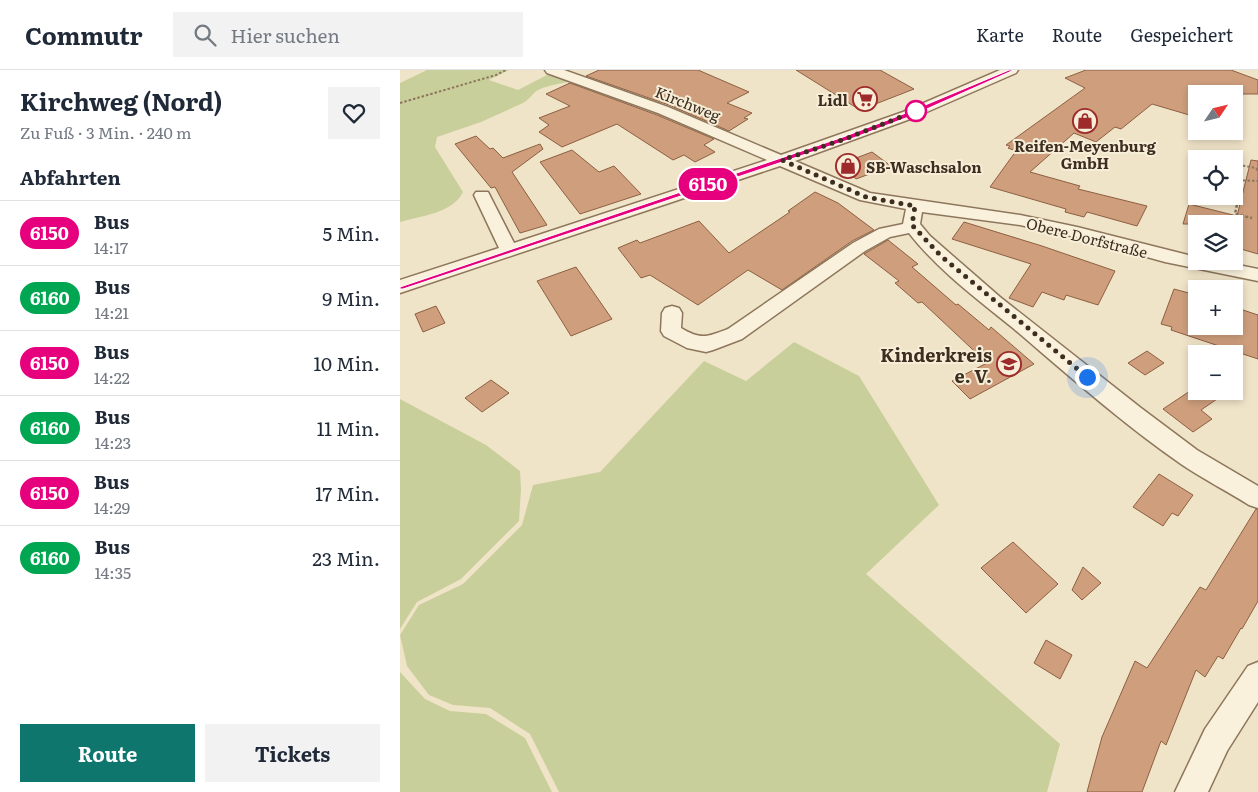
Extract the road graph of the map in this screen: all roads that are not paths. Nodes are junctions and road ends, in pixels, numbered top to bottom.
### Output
1 (552, 70) edge
2 (1011, 70) edge
3 (782, 160) junction
4 (482, 195) dead end
5 (915, 206) junction
6 (914, 227) junction
7 (509, 250) junction
8 (1258, 275) edge
9 (400, 287) edge
10 (672, 313) dead end
11 (1258, 498) edge
12 (1258, 676) edge
13 (1191, 792) edge

1 - 3 street, Kirchweg
2 - 3 street
3 - 5 street, Kirchweg
3 - 7 street
4 - 7 street
5 - 6 street
5 - 8 street, Obere Dorfstraße
6 - 10 street
6 - 11 street
7 - 9 street
12 - 13 street

